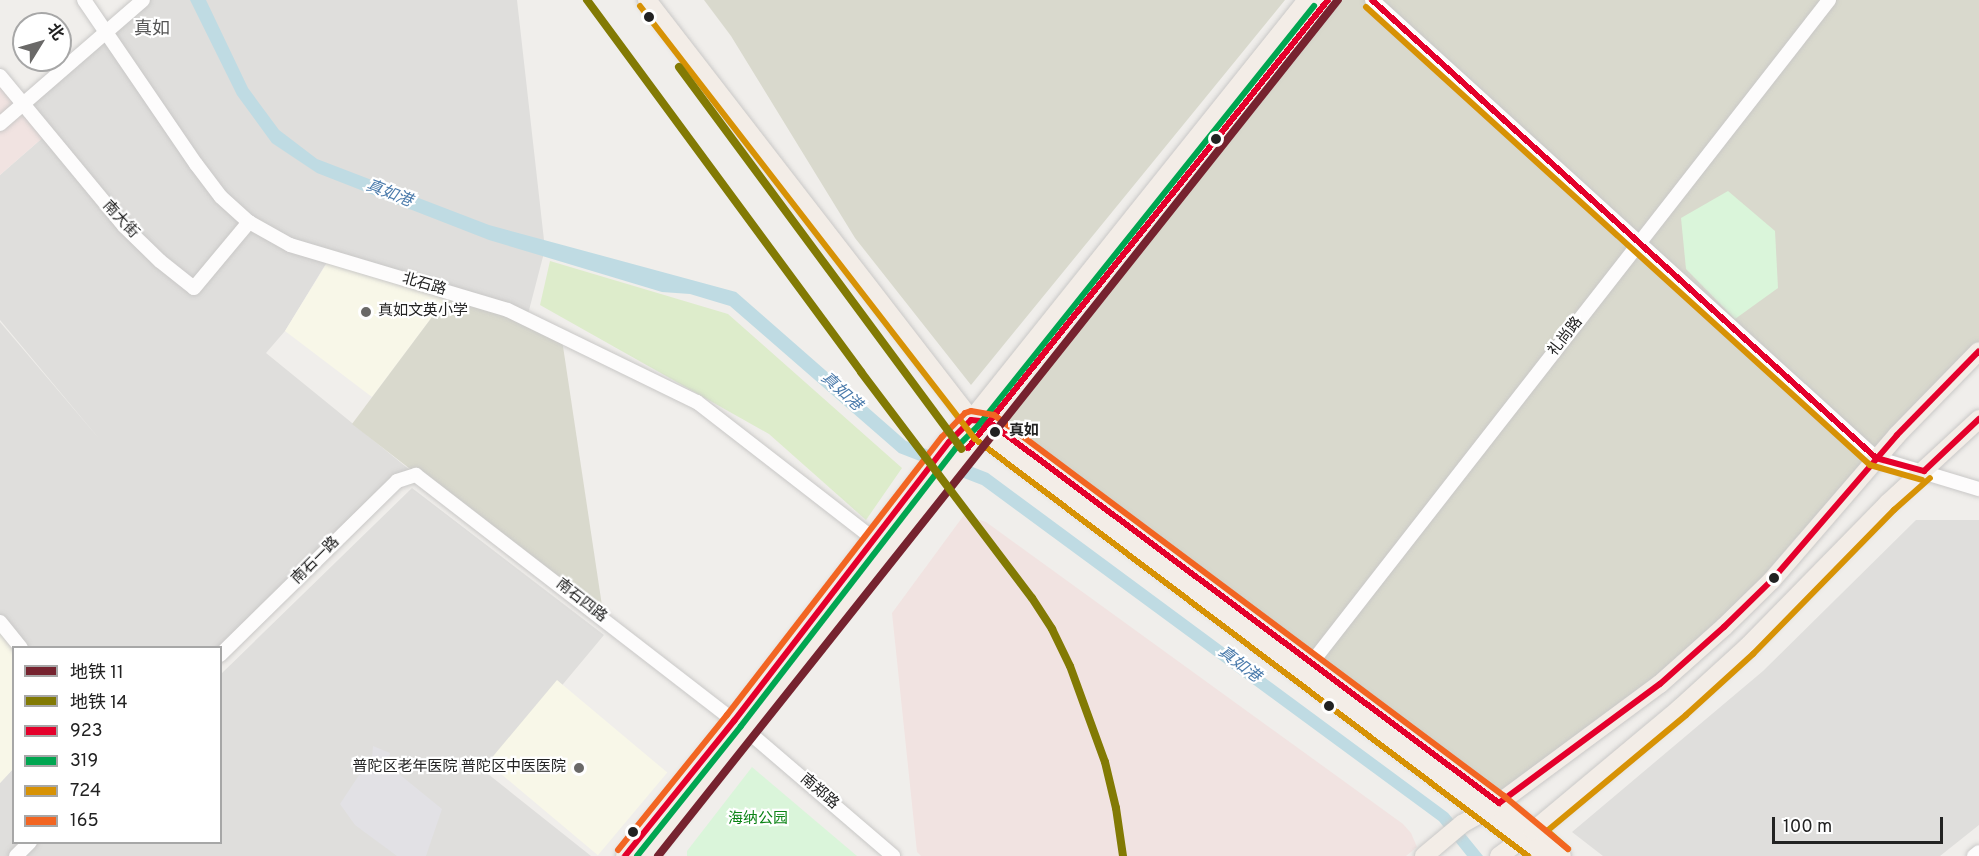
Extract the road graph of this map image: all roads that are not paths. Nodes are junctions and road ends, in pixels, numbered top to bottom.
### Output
1 (84, 0) edge
2 (143, 0) edge
3 (647, 0) edge
4 (1307, 0) edge
5 (1328, 0) edge
6 (1372, 0) edge
7 (1829, 0) edge
8 (107, 31) junction
9 (0, 76) edge
10 (23, 104) junction
11 (0, 124) edge
12 (249, 222) junction
13 (1639, 243) junction
14 (1979, 351) edge
15 (1979, 419) edge
16 (980, 425) junction
17 (1876, 458) junction
18 (1924, 471) junction
19 (416, 475) joint
20 (1979, 489) edge
21 (880, 545) junction
22 (0, 622) edge
23 (19, 646) edge
24 (222, 653) edge
25 (1307, 669) junction
26 (739, 725) junction
27 (1499, 803) junction
28 (1483, 813) junction
29 (1527, 835) junction
30 (29, 844) edge
31 (1429, 851) edge
32 (1979, 852) edge
33 (16, 856) edge
34 (625, 856) edge
35 (647, 856) edge
36 (893, 856) edge
37 (1499, 856) edge
38 (1543, 856) edge
39 (1563, 856) edge
40 (1974, 856) edge

1 - 8 street, 北石路
2 - 8 street
3 - 16 main road
4 - 16 main road
5 - 16 main road
6 - 13 street
7 - 13 street, 礼尚路
8 - 10 street
8 - 12 street, 北石路
9 - 10 street, 南大街
10 - 11 street
10 - 12 street, 南大街
12 - 21 street, 北石路
13 - 17 street
13 - 25 street, 礼尚路
14 - 17 main road
15 - 18 main road
16 - 21 main road
16 - 25 main road
17 - 18 street
17 - 27 main road
18 - 20 street
18 - 29 main road
19 - 24 street, 南石一路
19 - 26 street, 南石四路
21 - 26 main road
22 - 23 street
25 - 27 main road
25 - 28 main road
26 - 34 main road
26 - 35 main road
26 - 36 street, 南郑路
27 - 28 main road
27 - 29 main road
28 - 29 main road
28 - 31 main road
29 - 37 main road
29 - 38 main road
29 - 39 main road
30 - 33 street
32 - 40 street

